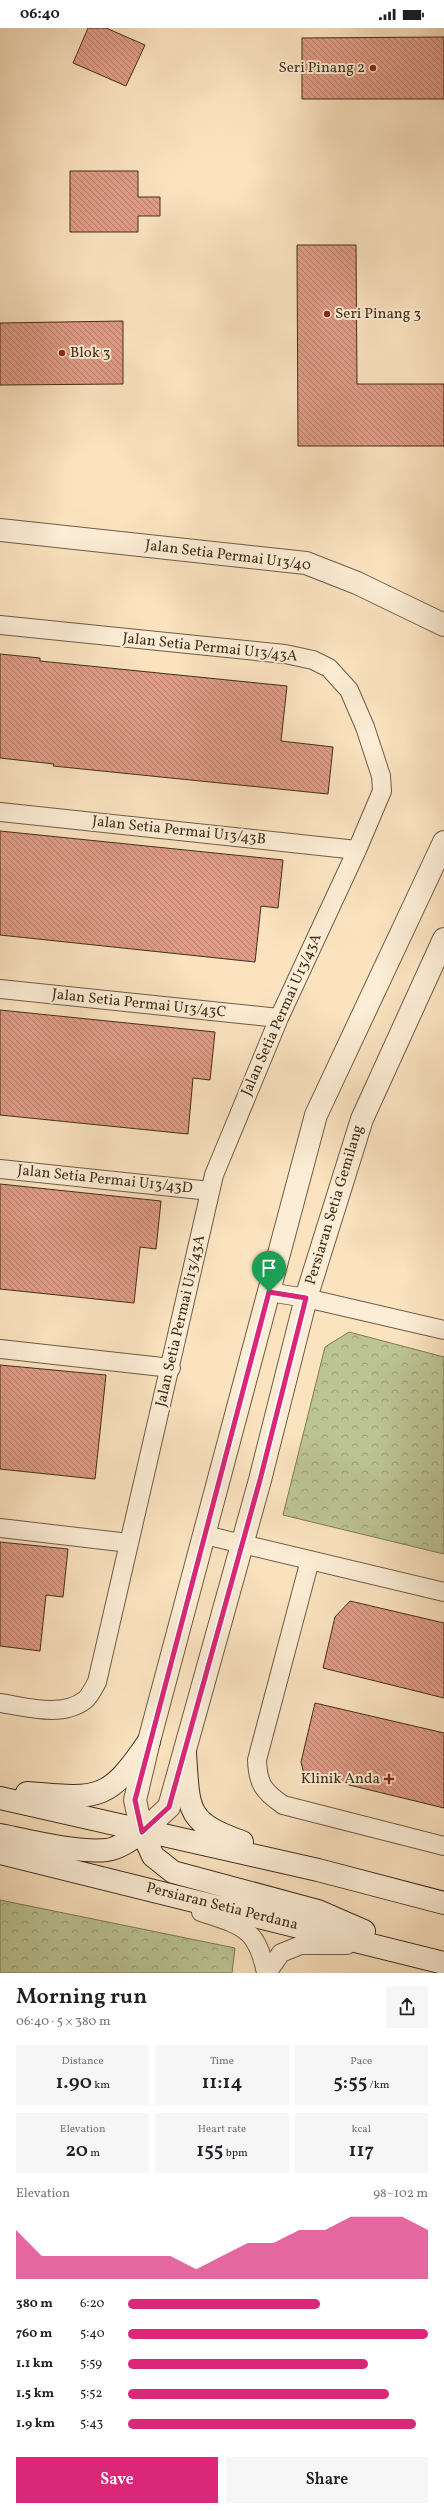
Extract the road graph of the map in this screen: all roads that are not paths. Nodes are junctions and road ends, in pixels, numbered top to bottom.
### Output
1 (0, 530) edge
2 (0, 625) edge
3 (444, 625) edge
4 (0, 812) edge
5 (444, 842) edge
6 (357, 850) junction
7 (444, 938) edge
8 (0, 989) edge
9 (279, 1018) junction
10 (0, 1169) edge
11 (210, 1191) junction
12 (269, 1292) junction
13 (306, 1298) junction
14 (444, 1330) edge
15 (0, 1349) edge
16 (171, 1368) junction
17 (0, 1528) edge
18 (205, 1534) junction
19 (129, 1543) junction
20 (242, 1544) junction
21 (310, 1560) junction
22 (444, 1592) edge
23 (0, 1703) edge
24 (149, 1741) junction
25 (185, 1753) junction
26 (0, 1791) edge
27 (0, 1798) edge
28 (142, 1832) junction
29 (0, 1835) edge
30 (444, 1846) edge
31 (0, 1853) edge
32 (318, 1870) junction
33 (119, 1882) junction
34 (444, 1903) edge
35 (390, 1948) junction
36 (420, 1956) junction
37 (444, 1963) edge
38 (267, 1973) edge

1 - 3 street, Jalan Setia Permai U13/40
2 - 6 street, Jalan Setia Permai U13/43A
4 - 6 street, Jalan Setia Permai U13/43B
5 - 12 street
6 - 9 street, Jalan Setia Permai U13/43A
7 - 13 street, Persiaran Setia Gemilang
8 - 9 street, Jalan Setia Permai U13/43C
9 - 11 street, Jalan Setia Permai U13/43A
10 - 11 street, Jalan Setia Permai U13/43D
11 - 16 street, Jalan Setia Permai U13/43A
12 - 13 street
12 - 18 street
13 - 14 street
13 - 20 street, Persiaran Setia Gemilang
15 - 16 street
16 - 19 street, Jalan Setia Permai U13/43A
17 - 19 street
18 - 20 street
18 - 24 street
19 - 23 street, Jalan Setia Permai U13/43A
20 - 21 street
20 - 25 street, Persiaran Setia Gemilang
21 - 22 street
21 - 30 street
24 - 26 street
24 - 28 street
25 - 28 street, Persiaran Setia Gemilang
25 - 32 street
27 - 28 street
28 - 29 street, Persiaran Setia Gemilang
28 - 32 street
28 - 36 street
31 - 33 street, Persiaran Setia Perdana
32 - 34 street
33 - 35 street, Persiaran Setia Perdana
33 - 38 street
35 - 36 street, Persiaran Setia Perdana
35 - 38 street
36 - 37 street, Persiaran Setia Perdana

